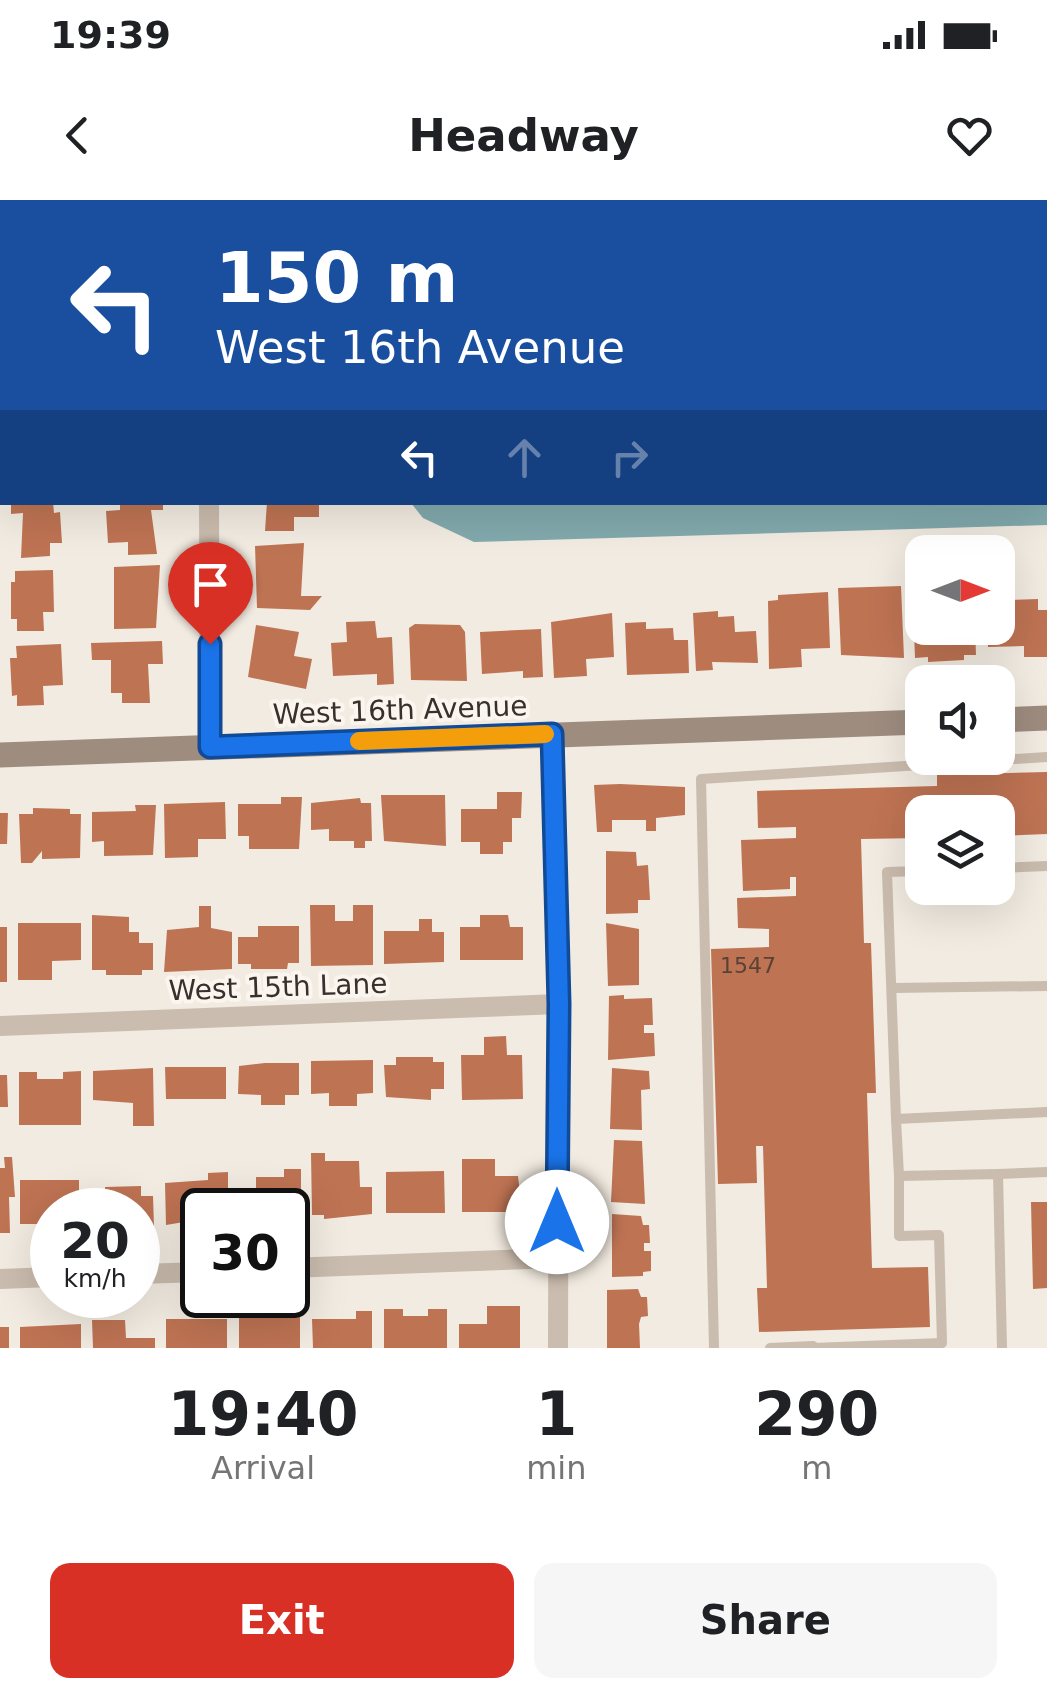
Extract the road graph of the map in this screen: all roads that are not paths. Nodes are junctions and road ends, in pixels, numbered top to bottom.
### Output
1 (209, 505) edge
2 (1047, 718) edge
3 (1015, 719) edge
4 (905, 723) edge
5 (552, 734) junction
6 (210, 747) junction
7 (0, 755) edge
8 (1047, 757) edge
9 (1047, 866) edge
10 (1015, 867) edge
11 (905, 871) edge
12 (1047, 986) edge
13 (892, 988) junction
14 (559, 1004) junction
15 (0, 1026) edge
16 (1047, 1112) edge
17 (896, 1119) junction
18 (1047, 1172) edge
19 (998, 1174) junction
20 (898, 1176) junction
21 (557, 1258) junction
22 (310, 1267) edge
23 (30, 1278) edge
24 (0, 1279) edge
25 (813, 1347) edge
26 (558, 1348) edge
27 (714, 1348) edge
28 (770, 1348) edge
29 (1002, 1348) edge

1 - 6 street
2 - 3 street
4 - 5 street, West 16th Avenue
5 - 6 street, West 16th Avenue
5 - 14 street
6 - 7 street, West 16th Avenue
8 - 27 lane
9 - 10 lane
11 - 13 lane
12 - 13 lane
13 - 17 lane
14 - 15 street, West 15th Lane
14 - 21 street
16 - 17 lane
17 - 20 lane
18 - 19 lane
19 - 20 lane
19 - 29 lane
20 - 25 lane
21 - 22 street
21 - 26 street
23 - 24 street
25 - 28 lane

